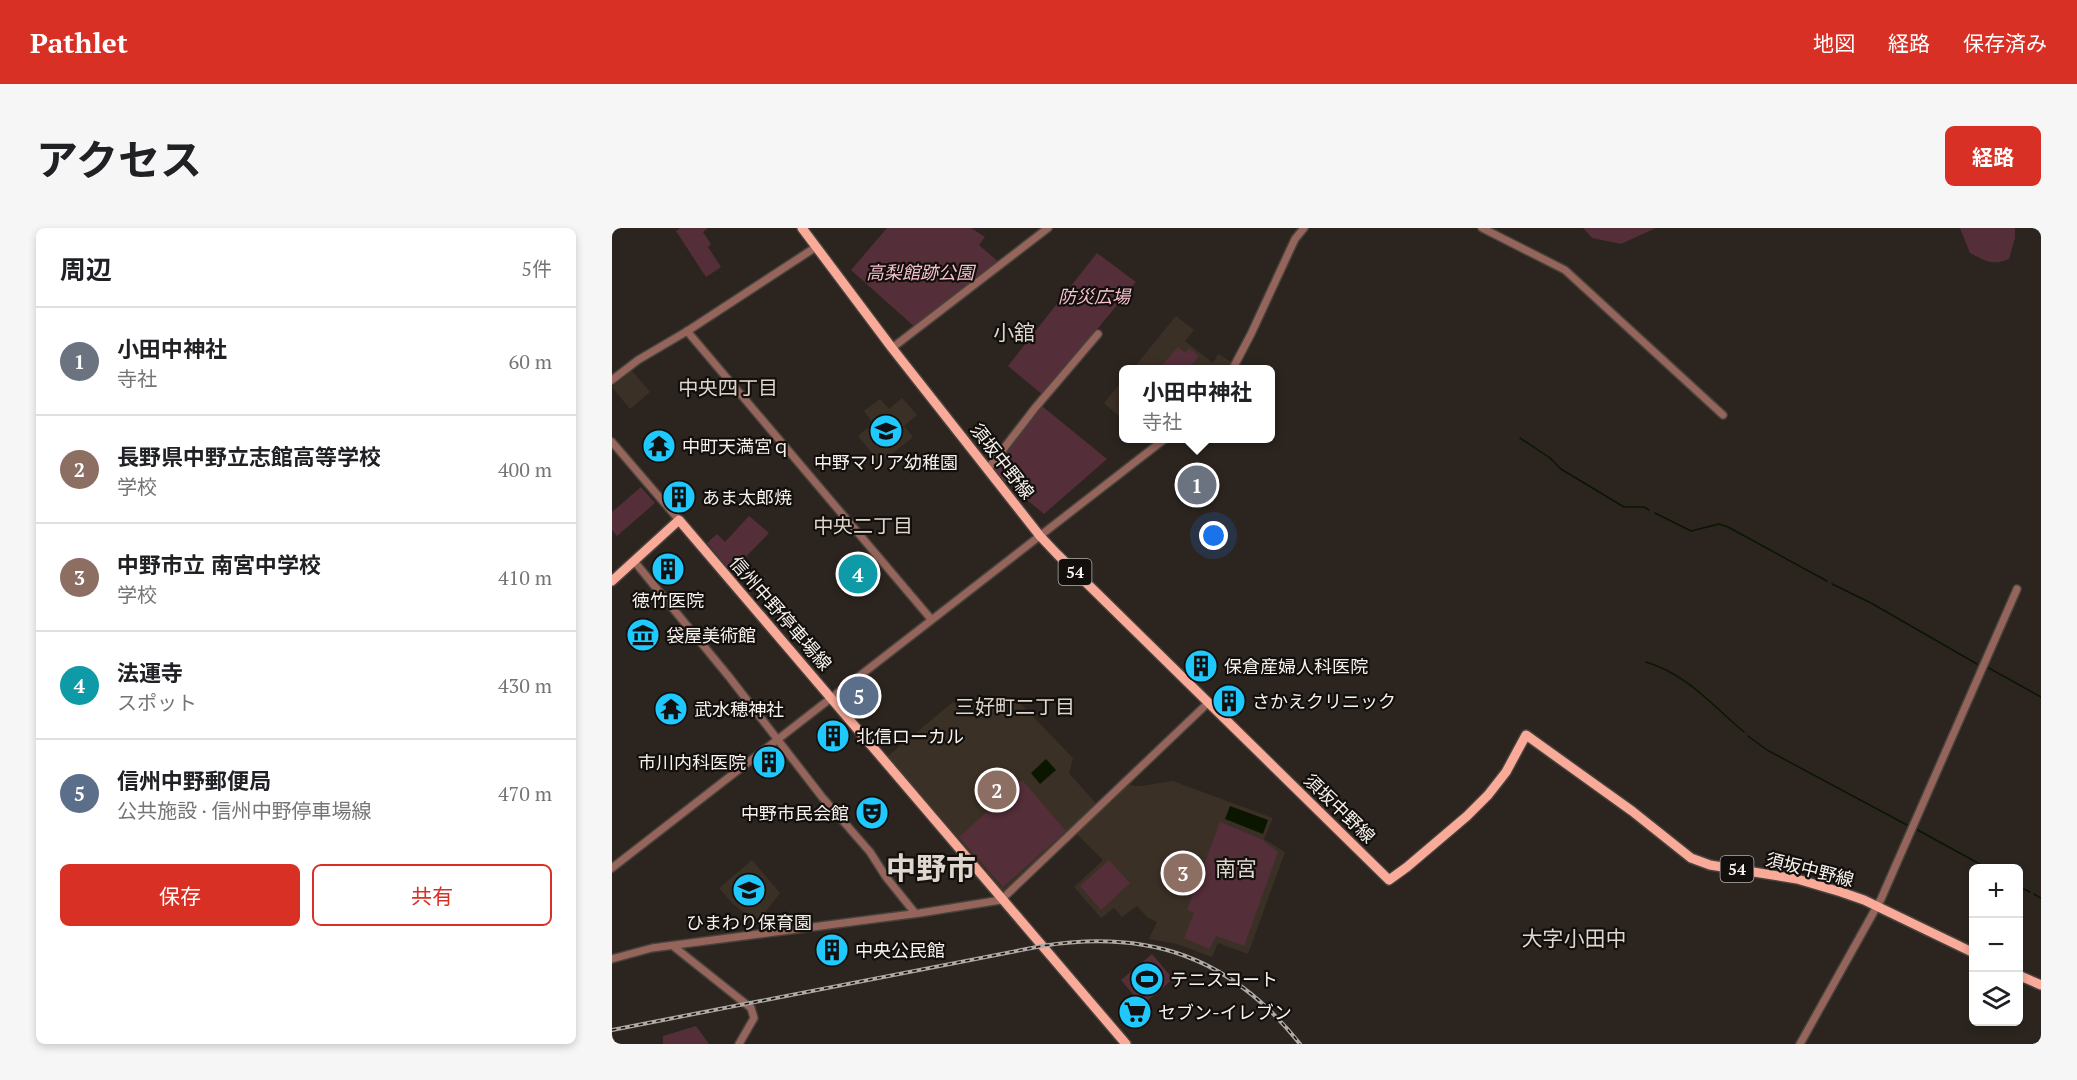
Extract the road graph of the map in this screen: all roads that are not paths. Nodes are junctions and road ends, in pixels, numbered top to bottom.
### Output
1 (802, 228) edge
2 (1048, 228) edge
3 (1304, 228) edge
4 (1482, 228) edge
5 (816, 247) junction
6 (687, 331) junction
7 (1098, 334) dead end
8 (892, 348) junction
9 (1234, 365) edge
10 (612, 380) edge
11 (1723, 415) dead end
12 (612, 442) edge
13 (1160, 443) edge
14 (988, 469) junction
15 (679, 520) junction
16 (1040, 536) junction
17 (634, 561) junction
18 (612, 581) edge
19 (2017, 589) dead end
20 (931, 619) junction
21 (832, 698) junction
22 (1209, 702) junction
23 (777, 740) junction
24 (612, 868) edge
25 (1001, 900) junction
26 (1876, 906) junction
27 (915, 913) junction
28 (673, 946) junction
29 (1969, 951) edge
30 (612, 959) edge
31 (2023, 977) edge
32 (2041, 986) edge
33 (739, 1044) edge
34 (1126, 1044) edge
35 (1800, 1044) edge

1 - 5 main road, 須坂中野線 / 54
2 - 8 street
3 - 9 street
4 - 11 street
5 - 6 street
5 - 8 main road, 須坂中野線 / 54
6 - 10 street
6 - 20 street
7 - 14 street
8 - 14 main road, 須坂中野線 / 54
12 - 15 street
13 - 16 street
14 - 16 main road, 須坂中野線 / 54
15 - 17 main road
15 - 21 main road, 信州中野停車場線
16 - 20 street
16 - 22 main road, 須坂中野線 / 54
17 - 18 main road
17 - 23 street
19 - 26 street
20 - 21 street
21 - 23 street
21 - 25 main road, 信州中野停車場線
22 - 25 street
22 - 26 main road, 須坂中野線 / 54
23 - 24 street
23 - 27 street
25 - 27 street
25 - 34 main road, 信州中野停車場線
26 - 29 main road, 須坂中野線 / 54
26 - 35 street
27 - 28 street
28 - 30 street
28 - 33 street
31 - 32 main road

